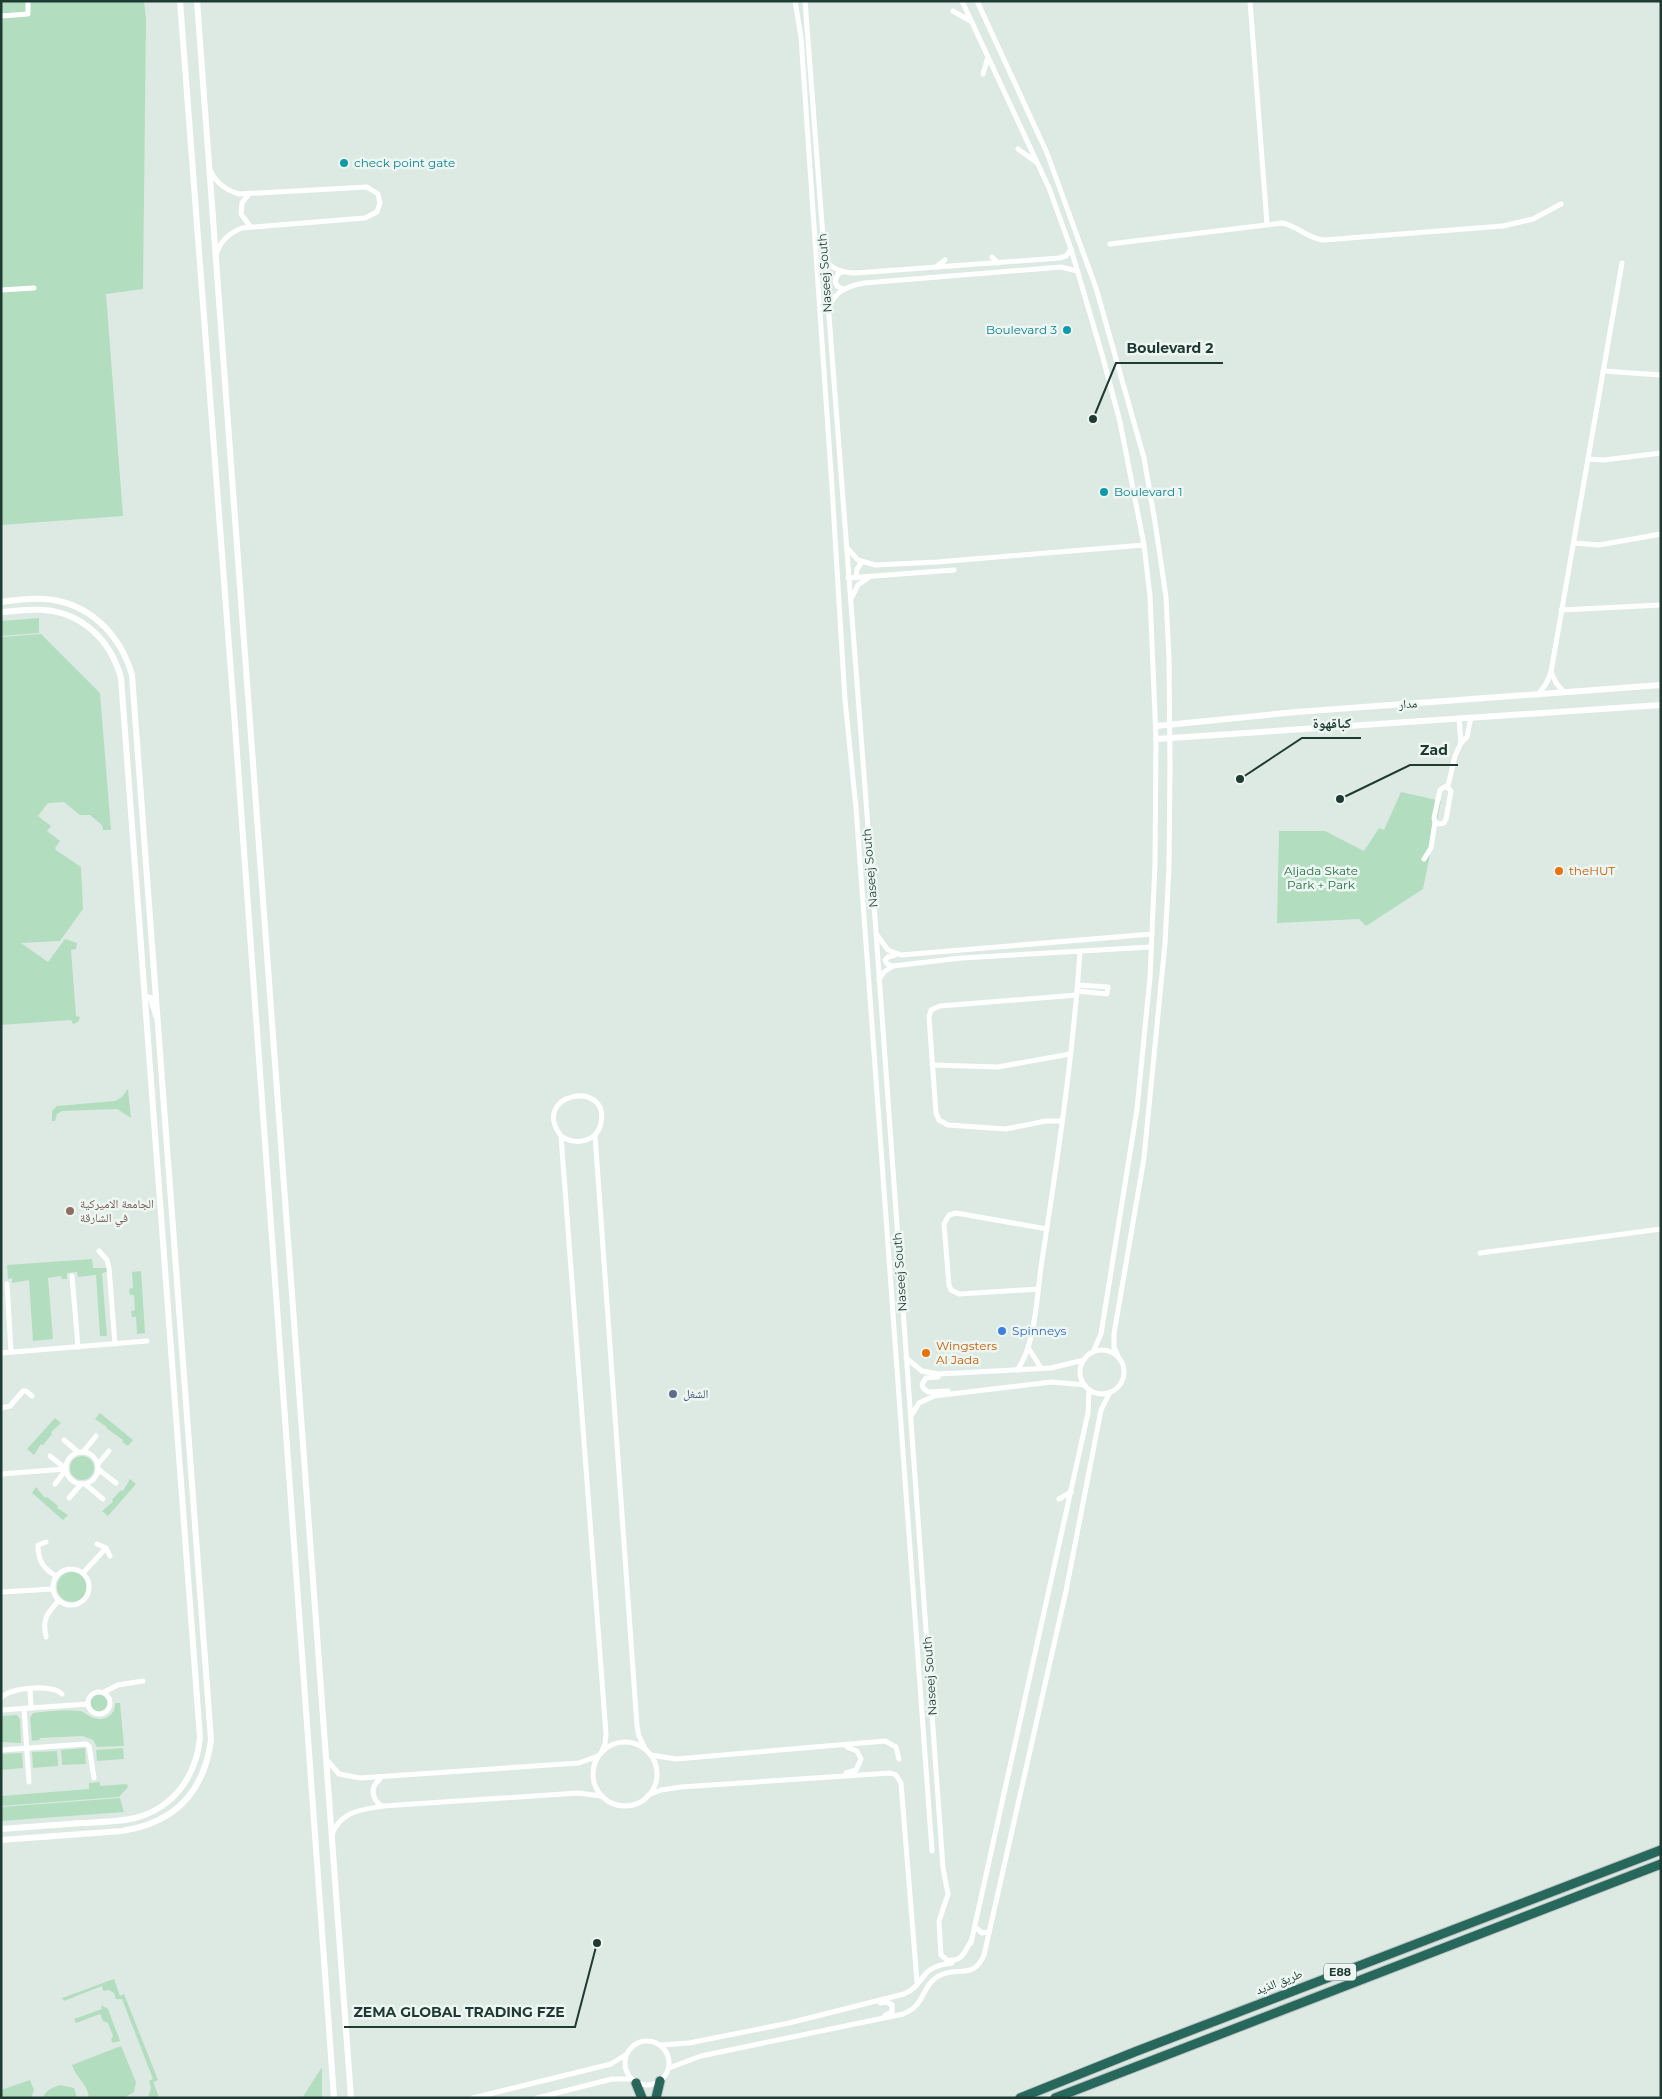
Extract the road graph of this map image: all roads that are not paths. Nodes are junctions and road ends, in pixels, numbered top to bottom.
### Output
1 (28, 1) edge
2 (180, 1) edge
3 (196, 1) edge
4 (795, 1) edge
5 (805, 1) edge
6 (962, 1) edge
7 (976, 1) edge
8 (1250, 1) edge
9 (953, 11) dead end
10 (1, 16) edge
11 (972, 22) junction
12 (988, 56) junction
13 (983, 74) dead end
14 (1018, 150) dead end
15 (1037, 163) junction
16 (209, 166) junction
17 (248, 195) junction
18 (1561, 204) dead end
19 (1267, 224) junction
20 (250, 226) junction
21 (1110, 244) dead end
22 (1071, 249) junction
23 (992, 257) dead end
24 (1064, 257) junction
25 (216, 258) junction
26 (824, 258) junction
27 (945, 260) dead end
28 (998, 263) junction
29 (1622, 263) dead end
30 (1064, 267) junction
31 (935, 268) junction
32 (1078, 271) junction
33 (842, 272) junction
34 (34, 288) dead end
35 (843, 289) junction
36 (1, 290) edge
37 (828, 310) junction
38 (1603, 371) junction
39 (1661, 375) edge
40 (1661, 453) edge
41 (1588, 459) junction
42 (1661, 534) edge
43 (1574, 543) junction
44 (846, 545) junction
45 (1144, 545) junction
46 (862, 562) junction
47 (954, 570) dead end
48 (869, 577) junction
49 (848, 578) junction
50 (856, 578) junction
51 (1, 602) edge
52 (850, 602) junction
53 (1661, 605) edge
54 (1561, 610) junction
55 (1, 612) edge
56 (1550, 672) junction
57 (1661, 685) edge
58 (1564, 692) junction
59 (1538, 694) junction
60 (1661, 705) edge
61 (1471, 717) junction
62 (1459, 718) junction
63 (1156, 726) junction
64 (1169, 726) junction
65 (1169, 738) junction
66 (1156, 739) junction
67 (1461, 743) junction
68 (1448, 786) junction
69 (1435, 822) junction
70 (1424, 859) dead end
71 (876, 932) junction
72 (1152, 934) junction
73 (1151, 947) junction
74 (1080, 951) junction
75 (898, 955) junction
76 (893, 966) junction
77 (878, 981) junction
78 (1078, 985) junction
79 (1077, 993) junction
80 (145, 997) junction
81 (158, 1019) junction
82 (1070, 1054) junction
83 (932, 1065) junction
84 (1062, 1121) junction
85 (595, 1135) junction
86 (561, 1136) junction
87 (1047, 1229) junction
88 (1661, 1229) edge
89 (99, 1251) dead end
90 (1480, 1253) dead end
91 (72, 1276) dead end
92 (6, 1284) dead end
93 (1038, 1289) junction
94 (147, 1341) dead end
95 (115, 1344) junction
96 (78, 1347) junction
97 (1029, 1348) junction
98 (11, 1352) junction
99 (1093, 1352) junction
100 (1, 1353) edge
101 (1118, 1356) junction
102 (906, 1358) junction
103 (1084, 1360) junction
104 (1041, 1368) junction
105 (1017, 1370) junction
106 (948, 1374) junction
107 (1087, 1387) junction
108 (1110, 1392) junction
109 (957, 1393) junction
110 (32, 1396) dead end
111 (1, 1408) edge
112 (910, 1419) junction
113 (96, 1436) dead end
114 (64, 1440) dead end
115 (110, 1451) dead end
116 (80, 1452) junction
117 (50, 1456) dead end
118 (180, 1464) junction
119 (98, 1466) junction
120 (192, 1468) junction
121 (65, 1469) junction
122 (1, 1474) edge
123 (116, 1483) dead end
124 (55, 1484) dead end
125 (83, 1484) junction
126 (1071, 1492) junction
127 (69, 1498) dead end
128 (1059, 1498) dead end
129 (103, 1499) dead end
130 (46, 1542) dead end
131 (97, 1544) dead end
132 (106, 1548) junction
133 (110, 1556) dead end
134 (84, 1572) junction
135 (56, 1576) junction
136 (53, 1588) junction
137 (1, 1592) edge
138 (59, 1600) junction
139 (46, 1637) dead end
140 (143, 1681) dead end
141 (30, 1690) junction
142 (104, 1692) junction
143 (62, 1694) dead end
144 (1, 1698) edge
145 (88, 1704) junction
146 (24, 1708) junction
147 (31, 1708) junction
148 (1, 1710) edge
149 (832, 1746) junction
150 (27, 1748) junction
151 (1, 1750) edge
152 (646, 1750) junction
153 (599, 1754) junction
154 (651, 1755) junction
155 (326, 1758) junction
156 (899, 1758) dead end
157 (832, 1777) junction
158 (94, 1778) dead end
159 (381, 1778) junction
160 (29, 1782) dead end
161 (648, 1795) junction
162 (601, 1796) junction
163 (383, 1806) junction
164 (1, 1829) edge
165 (332, 1835) junction
166 (1, 1840) edge
167 (1661, 1850) edge
168 (932, 1851) dead end
169 (1661, 1864) edge
170 (975, 1927) junction
171 (989, 1932) junction
172 (971, 1941) junction
173 (916, 1985) junction
174 (866, 2004) junction
175 (868, 2022) junction
176 (660, 2045) junction
177 (627, 2054) junction
178 (669, 2068) junction
179 (634, 2081) junction
180 (660, 2081) junction
181 (334, 2098) edge
182 (351, 2098) edge
183 (473, 2098) edge
184 (538, 2098) edge
185 (642, 2098) edge
186 (656, 2098) edge
187 (1020, 2098) edge
188 (1055, 2098) edge

1 - 10 street
2 - 181 street
3 - 16 street
4 - 168 street
5 - 26 street, Naseej South
6 - 11 street
7 - 64 street
8 - 19 street
9 - 11 street
11 - 12 street
12 - 13 street
12 - 15 street
14 - 15 street
15 - 22 street
16 - 17 street
16 - 25 street
17 - 20 street
17 - 20 street
18 - 19 street
19 - 21 street
20 - 25 street
22 - 24 street
22 - 32 street
23 - 28 street
24 - 28 street
24 - 30 street
25 - 155 street
26 - 33 street
26 - 37 street, Naseej South
27 - 31 street
28 - 31 street
29 - 38 street
30 - 32 street
30 - 35 street
31 - 33 street
32 - 45 street
33 - 35 street
34 - 36 street
35 - 37 street
37 - 44 street, Naseej South
38 - 39 street
38 - 41 street
40 - 41 street
41 - 43 street
42 - 43 street
43 - 54 street
44 - 46 street
44 - 49 street, Naseej South
45 - 46 street
45 - 63 street
46 - 50 street
47 - 48 street
48 - 50 street
48 - 52 street
49 - 50 street
49 - 52 street, Naseej South
51 - 81 street
52 - 71 street, Naseej South
53 - 54 street
54 - 56 street
55 - 80 street
56 - 58 street
56 - 59 street
57 - 58 street, مدار
58 - 59 street, مدار
59 - 64 street, مدار
60 - 61 street, مدار
61 - 62 street, مدار
61 - 67 street
62 - 65 street, مدار
62 - 67 street
63 - 64 street, مدار
63 - 66 street
64 - 65 street
65 - 66 street, مدار
65 - 101 street
66 - 72 street
67 - 68 street
68 - 69 street
68 - 69 street
69 - 70 street
71 - 75 street
71 - 77 street, Naseej South
72 - 73 street
72 - 75 street
73 - 74 street
73 - 99 street
74 - 76 street
74 - 78 street
75 - 76 street
76 - 77 street
77 - 102 street, Naseej South
78 - 79 street
78 - 79 street
79 - 82 street
79 - 83 street
80 - 81 street
80 - 118 street
81 - 120 street
82 - 83 street
82 - 84 street
83 - 84 street
84 - 87 street
85 - 86 street
85 - 86 street
85 - 152 street
86 - 153 street
87 - 93 street
87 - 93 street
88 - 90 street
89 - 95 street
91 - 96 street
92 - 98 street
93 - 97 street
94 - 95 street
95 - 96 street
96 - 98 street
97 - 104 street
97 - 105 street
98 - 100 street
99 - 101 street
99 - 103 street
101 - 108 street
102 - 106 street
102 - 112 street, Naseej South
103 - 104 street
103 - 107 street
104 - 105 street
105 - 106 street
106 - 109 street
107 - 108 street
107 - 109 street
107 - 126 street
108 - 171 street
109 - 112 street
110 - 111 street
112 - 172 street, Naseej South
113 - 116 street
114 - 116 street
115 - 119 street
116 - 119 street
116 - 121 street
117 - 121 street
118 - 120 street
118 - 164 street
119 - 123 street
119 - 125 street
120 - 166 street
121 - 122 street
121 - 124 street
121 - 125 street
125 - 127 street
125 - 129 street
126 - 128 street
126 - 170 street
130 - 135 street
131 - 132 street
132 - 133 street
132 - 134 street
134 - 135 street
134 - 138 street
135 - 136 street
136 - 137 street
136 - 138 street
138 - 139 street
140 - 142 street
141 - 143 street
141 - 144 street
141 - 147 street
142 - 145 street
142 - 145 street
145 - 147 street
146 - 147 street
146 - 148 street
146 - 150 street
149 - 154 street
149 - 156 street
149 - 157 street
150 - 151 street
150 - 158 street
150 - 160 street
152 - 153 street
152 - 154 street
153 - 159 street
153 - 162 street
154 - 161 street
155 - 159 street
155 - 165 street
157 - 161 street
157 - 173 street
159 - 163 street
161 - 162 street
162 - 163 street
163 - 165 street
165 - 182 street
167 - 187 highway, طريق الذيد / E88
169 - 188 highway, E88
170 - 171 street
170 - 172 street
171 - 175 street
172 - 173 street
173 - 174 street
174 - 175 street
174 - 176 street
175 - 178 street
176 - 177 street
176 - 178 street
177 - 179 street
177 - 183 street
178 - 180 street
179 - 180 street
179 - 184 street
179 - 185 highway
180 - 186 highway

